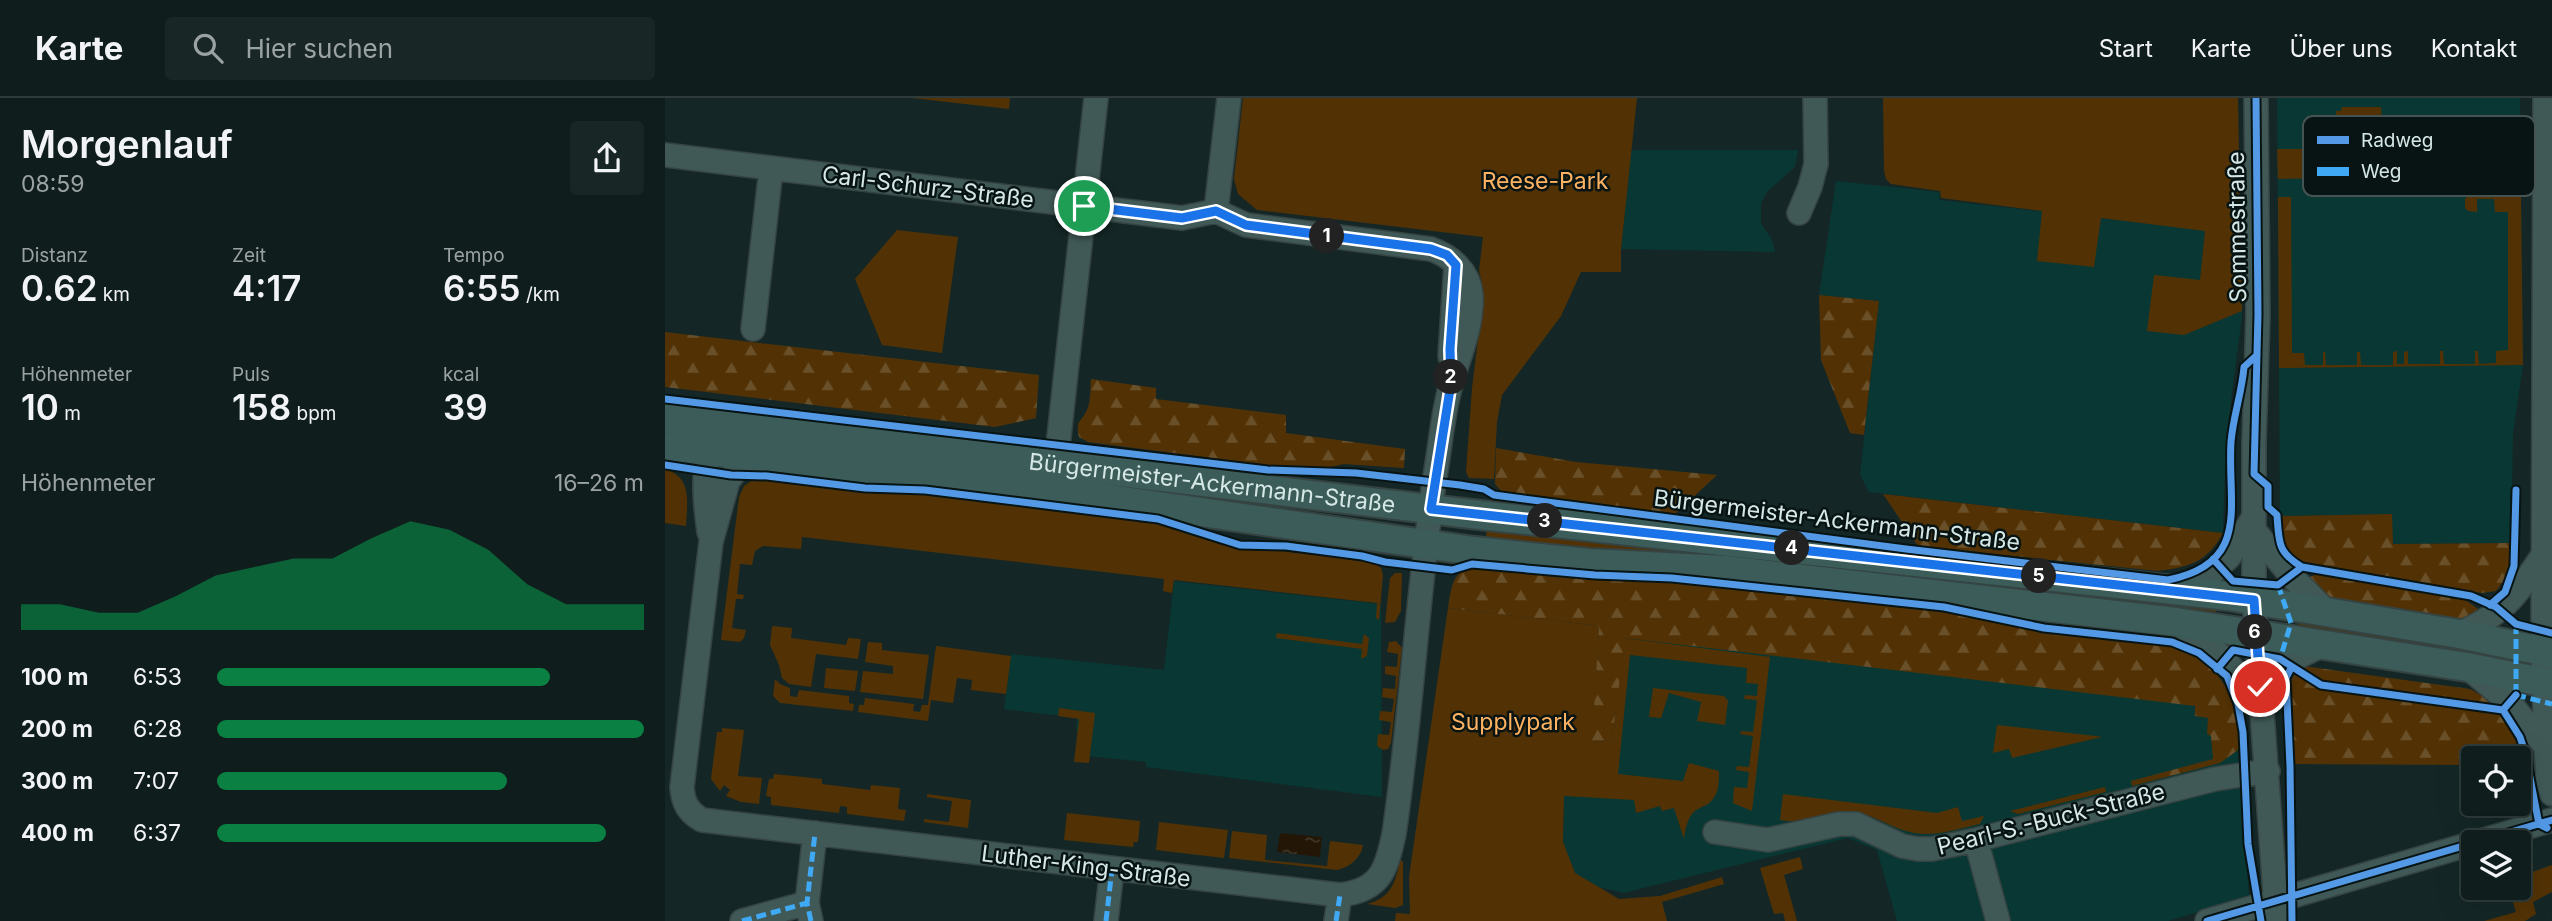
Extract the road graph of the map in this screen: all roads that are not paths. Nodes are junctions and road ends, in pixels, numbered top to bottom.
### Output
1 (1096, 98) edge
2 (1229, 98) edge
3 (1815, 98) edge
4 (2256, 98) edge
5 (2545, 98) edge
6 (665, 155) edge
7 (771, 169) junction
8 (1084, 206) junction
9 (1216, 211) junction
10 (1799, 213) dead end
11 (753, 329) dead end
12 (665, 418) edge
13 (2547, 435) edge
14 (838, 438) junction
15 (665, 446) edge
16 (710, 450) junction
17 (747, 455) junction
18 (1056, 464) junction
19 (1431, 509) junction
20 (2253, 523) junction
21 (711, 542) junction
22 (1426, 545) junction
23 (2548, 563) edge
24 (2183, 591) junction
25 (2254, 600) junction
26 (2326, 611) junction
27 (2176, 622) junction
28 (2255, 634) junction
29 (2459, 634) junction
30 (2323, 644) junction
31 (2547, 652) edge
32 (2467, 667) junction
33 (2548, 683) edge
34 (2262, 708) junction
35 (2546, 747) junction
36 (675, 749) edge
37 (2268, 771) junction
38 (2551, 783) edge
39 (2552, 820) edge
40 (1715, 832) dead end
41 (815, 834) junction
42 (1976, 840) junction
43 (1112, 869) junction
44 (1340, 895) junction
45 (2276, 911) edge
46 (809, 912) edge
47 (742, 921) edge
48 (1106, 921) edge
49 (1336, 921) edge
50 (1998, 921) edge
51 (2207, 921) edge

1 - 8 street
2 - 9 street
3 - 10 street
4 - 20 street, Sommestraße
5 - 13 street
6 - 7 street, Carl-Schurz-Straße
7 - 8 street, Carl-Schurz-Straße
7 - 11 street
8 - 9 street, Carl-Schurz-Straße
8 - 18 street
9 - 19 street, Luther-King-Straße
12 - 14 main road, Bürgermeister-Ackermann-Straße
13 - 23 street
14 - 16 street
14 - 18 main road, Bürgermeister-Ackermann-Straße
15 - 16 main road, Bürgermeister-Ackermann-Straße
16 - 17 main road, Bürgermeister-Ackermann-Straße
16 - 21 street, Luther-King-Straße
17 - 21 street, Luther-King-Straße
17 - 22 main road, Bürgermeister-Ackermann-Straße
18 - 19 main road, Bürgermeister-Ackermann-Straße
19 - 22 street, Luther-King-Straße
19 - 24 main road, Bürgermeister-Ackermann-Straße
20 - 24 street
20 - 25 street, Sommestraße
20 - 26 street
21 - 36 street, Luther-King-Straße
22 - 27 main road, Bürgermeister-Ackermann-Straße
22 - 44 street, Luther-King-Straße
23 - 29 street
23 - 31 street
24 - 25 main road, Bürgermeister-Ackermann-Straße
25 - 26 main road, Bürgermeister-Ackermann-Straße
25 - 28 street, Sommestraße
26 - 29 main road, Bürgermeister-Ackermann-Straße
27 - 28 main road, Bürgermeister-Ackermann-Straße
27 - 34 street
28 - 30 main road, Bürgermeister-Ackermann-Straße
28 - 34 street, Sommestraße
29 - 31 main road, Bürgermeister-Ackermann-Straße
30 - 32 main road, Bürgermeister-Ackermann-Straße
30 - 34 street
31 - 33 street
32 - 33 main road, Bürgermeister-Ackermann-Straße
32 - 35 street
33 - 35 street
34 - 37 street, Sommestraße
35 - 38 street
36 - 41 street, Luther-King-Straße
37 - 42 street, Pearl-S.-Buck-Straße
37 - 45 street, Sommestraße
39 - 45 street
40 - 42 street, Pearl-S.-Buck-Straße
41 - 43 street, Luther-King-Straße
41 - 46 street
42 - 50 street
43 - 44 street, Luther-King-Straße
43 - 48 street
44 - 49 street
45 - 51 street
46 - 47 street

